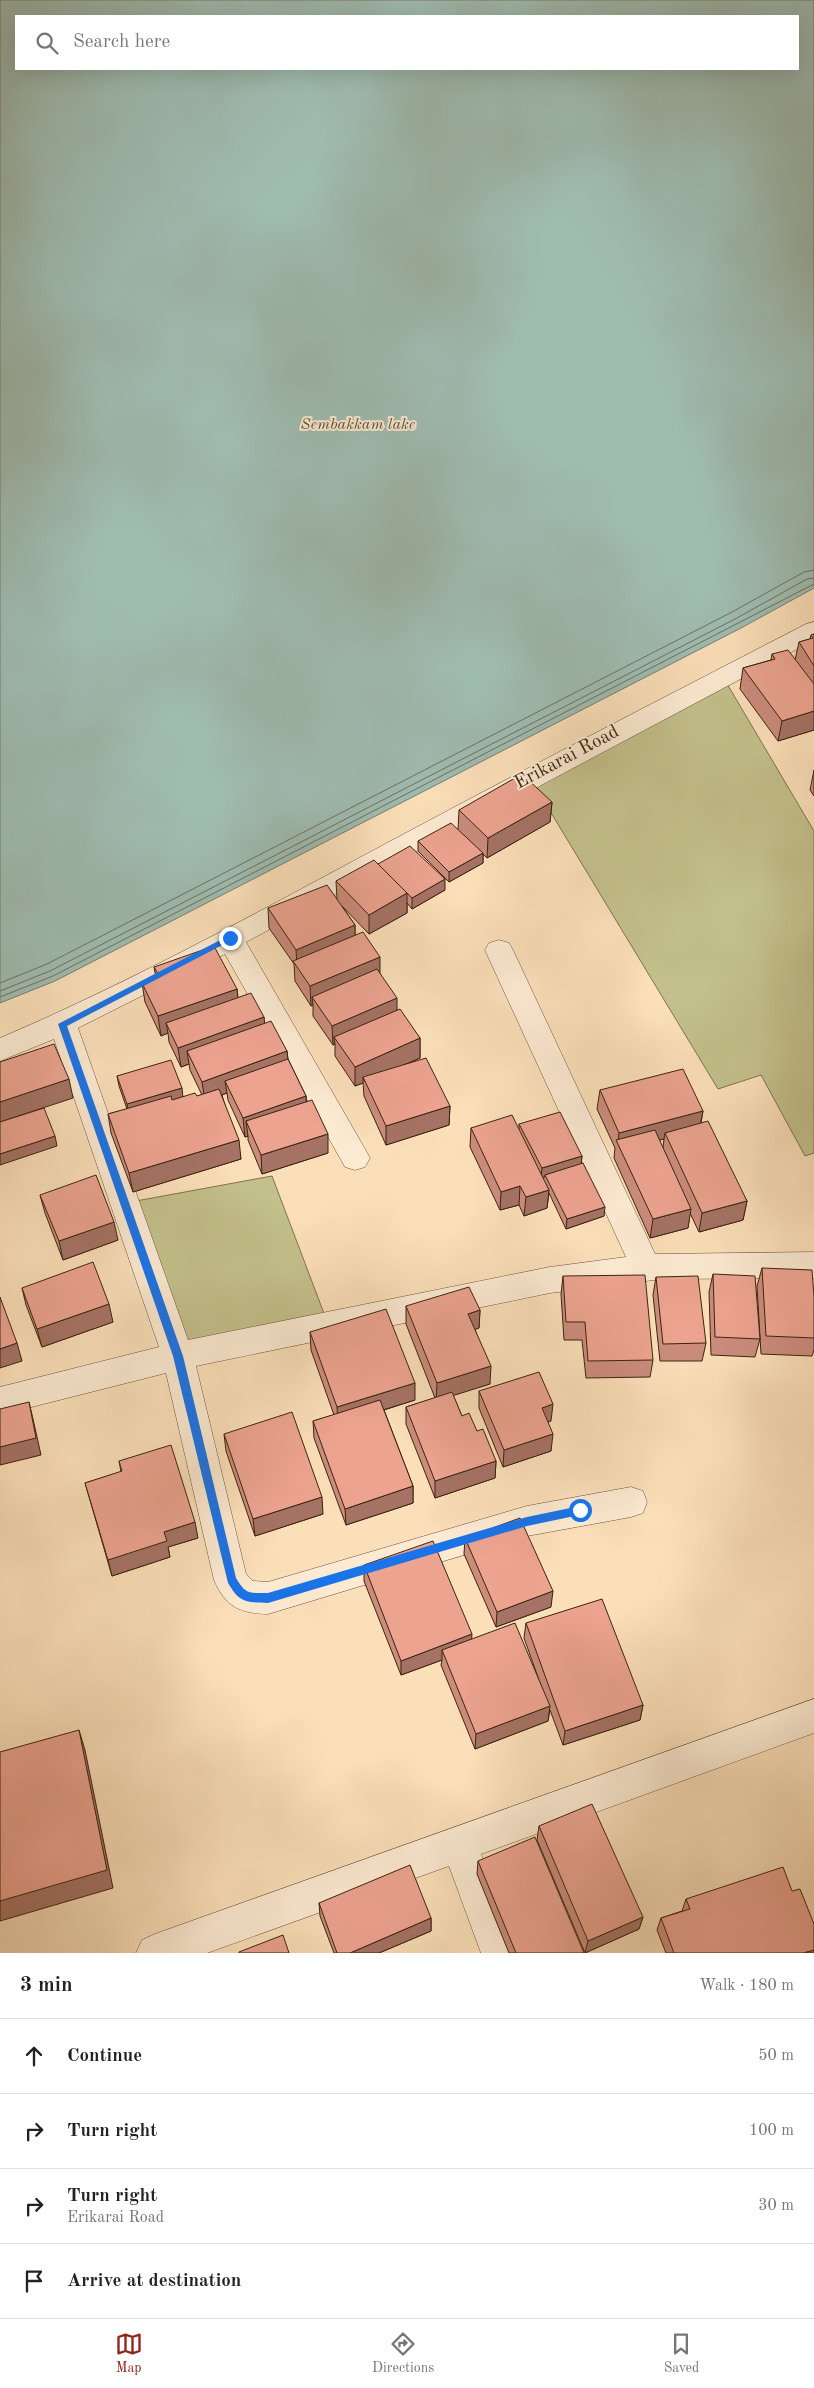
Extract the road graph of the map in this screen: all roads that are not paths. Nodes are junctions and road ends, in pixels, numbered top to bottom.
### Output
1 (814, 630) edge
2 (230, 938) junction
3 (499, 950) dead end
4 (62, 1024) junction
5 (0, 1050) edge
6 (355, 1158) dead end
7 (814, 1265) edge
8 (646, 1268) junction
9 (178, 1356) junction
10 (0, 1401) edge
11 (631, 1502) dead end
12 (814, 1716) edge
13 (459, 1844) junction
14 (155, 1953) edge
15 (500, 1953) edge

1 - 2 street, Erikarai Road
2 - 4 street, Erikarai Road
2 - 6 street
3 - 8 street
4 - 5 street, Erikarai Road
4 - 9 street
7 - 8 street
8 - 9 street
9 - 10 street
9 - 11 street
12 - 13 street
13 - 14 street
13 - 15 street

